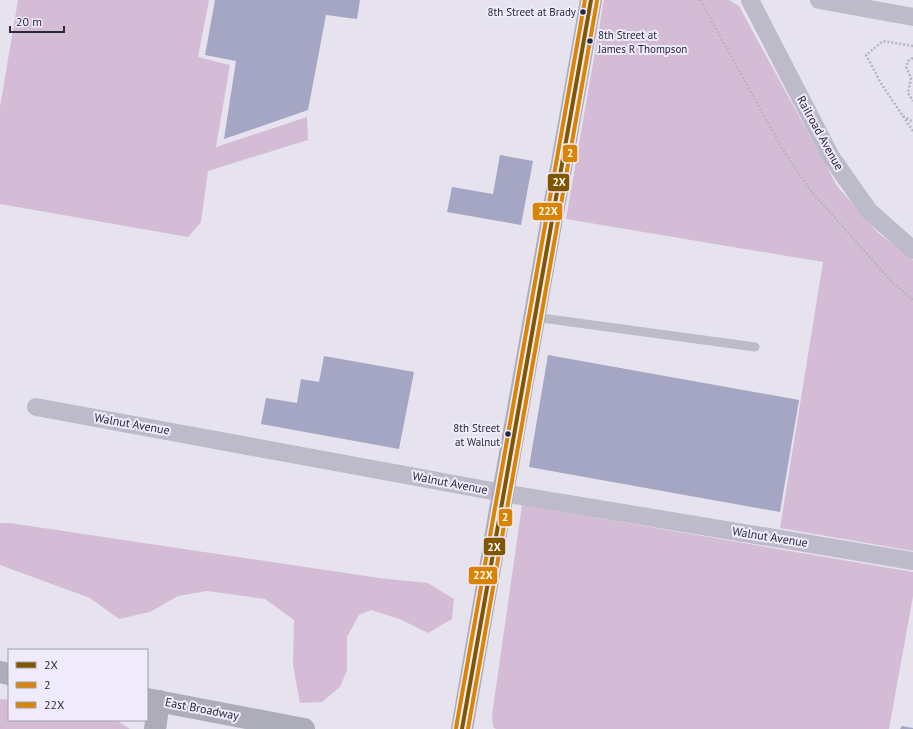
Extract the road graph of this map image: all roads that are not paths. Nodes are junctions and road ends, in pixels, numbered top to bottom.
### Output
1 (591, 0) edge
2 (750, 0) edge
3 (819, 0) edge
4 (913, 17) edge
5 (913, 250) edge
6 (534, 317) junction
7 (755, 347) dead end
8 (36, 407) dead end
9 (503, 493) junction
10 (913, 560) edge
11 (153, 700) edge
12 (155, 729) edge
13 (304, 729) edge
14 (462, 729) edge

1 - 6 main road
2 - 5 street, Railroad Avenue
3 - 4 street
6 - 7 lane
6 - 9 main road
8 - 9 street, Walnut Avenue
9 - 10 street, Walnut Avenue
9 - 14 main road
11 - 12 main road
11 - 13 main road, East Broadway

